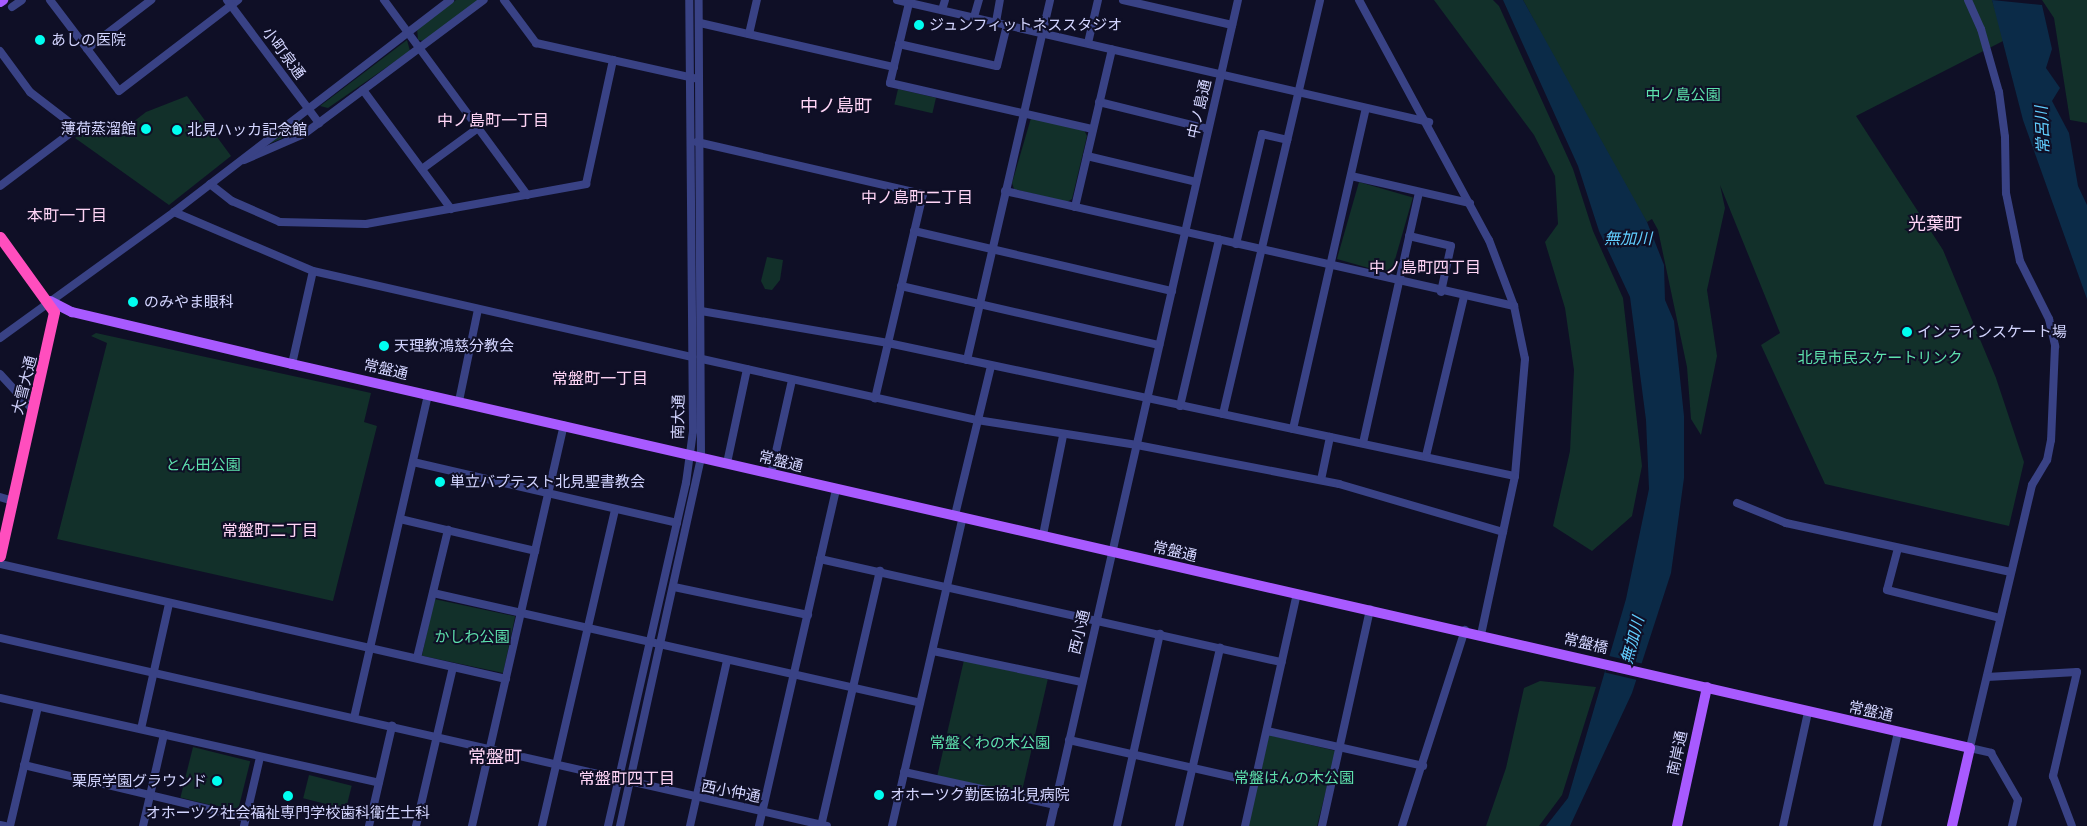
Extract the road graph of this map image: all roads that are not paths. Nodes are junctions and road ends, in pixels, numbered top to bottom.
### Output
1 (22, 0) edge
2 (50, 0) edge
3 (151, 0) edge
4 (238, 0) edge
5 (384, 0) edge
6 (450, 0) edge
7 (484, 0) edge
8 (504, 0) edge
9 (689, 0) edge
10 (699, 0) edge
11 (757, 0) edge
12 (897, 0) edge
13 (944, 0) edge
14 (979, 0) edge
15 (1000, 0) edge
16 (1050, 0) edge
17 (1098, 0) edge
18 (1122, 0) edge
19 (1238, 0) edge
20 (1320, 0) edge
21 (1359, 0) edge
22 (1968, 0) edge
23 (229, 3) edge
24 (909, 3) junction
25 (12, 8) dead end
26 (942, 10) junction
27 (974, 18) junction
28 (996, 22) junction
29 (700, 23) junction
30 (1007, 25) junction
31 (1232, 25) junction
32 (408, 31) junction
33 (1042, 33) junction
34 (749, 34) junction
35 (1088, 43) junction
36 (899, 44) junction
37 (87, 49) junction
38 (420, 49) junction
39 (1112, 49) junction
40 (0, 51) edge
41 (613, 60) junction
42 (894, 67) junction
43 (1220, 75) junction
44 (690, 77) junction
45 (700, 80) junction
46 (364, 90) junction
47 (1298, 93) junction
48 (1099, 102) junction
49 (306, 107) junction
50 (1366, 108) junction
51 (1023, 112) junction
52 (1429, 122) junction
53 (319, 123) junction
54 (478, 128) junction
55 (1093, 129) junction
56 (1208, 129) junction
57 (690, 140) junction
58 (1287, 140) junction
59 (701, 142) junction
60 (1087, 156) junction
61 (238, 162) junction
62 (422, 169) junction
63 (1351, 176) junction
64 (1196, 182) junction
65 (210, 184) junction
66 (0, 186) edge
67 (1005, 191) junction
68 (1419, 192) junction
69 (527, 195) junction
70 (1470, 203) junction
71 (1075, 207) junction
72 (451, 209) junction
73 (174, 212) junction
74 (914, 231) junction
75 (1185, 232) junction
76 (1409, 236) junction
77 (0, 237) edge
78 (1219, 240) junction
79 (1236, 244) junction
80 (992, 249) junction
81 (1261, 250) junction
82 (1330, 267) junction
83 (313, 271) junction
84 (1398, 283) junction
85 (901, 286) junction
86 (1172, 291) junction
87 (1441, 292) junction
88 (1464, 296) junction
89 (50, 301) junction
90 (980, 303) junction
91 (1514, 306) junction
92 (478, 309) junction
93 (701, 311) junction
94 (0, 338) edge
95 (888, 343) junction
96 (1159, 345) junction
97 (692, 357) junction
98 (702, 359) junction
99 (967, 360) junction
100 (292, 364) junction
101 (991, 366) junction
102 (747, 369) junction
103 (0, 374) edge
104 (792, 380) junction
105 (428, 394) junction
106 (876, 398) junction
107 (1148, 399) junction
108 (459, 401) junction
109 (1180, 406) junction
110 (34, 410) junction
111 (1223, 414) junction
112 (977, 420) junction
113 (564, 425) junction
114 (1293, 429) junction
115 (1063, 436) junction
116 (1330, 436) junction
117 (1363, 443) junction
118 (1137, 445) junction
119 (690, 454) junction
120 (1426, 456) junction
121 (701, 457) junction
122 (413, 462) junction
123 (727, 463) junction
124 (771, 474) junction
125 (1515, 476) junction
126 (1321, 480) junction
127 (836, 490) junction
128 (548, 493) junction
129 (0, 497) edge
130 (12, 501) junction
131 (1737, 503) dead end
132 (615, 509) junction
133 (959, 516) junction
134 (400, 519) junction
135 (676, 523) junction
136 (448, 530) junction
137 (1503, 532) junction
138 (1043, 535) junction
139 (1898, 548) junction
140 (535, 551) junction
141 (1112, 552) junction
142 (0, 556) edge
143 (820, 559) junction
144 (0, 564) edge
145 (880, 571) junction
146 (2011, 572) junction
147 (948, 585) junction
148 (674, 587) junction
149 (433, 593) junction
150 (1297, 594) junction
151 (169, 604) junction
152 (1370, 609) junction
153 (522, 612) junction
154 (808, 616) junction
155 (2000, 618) junction
156 (1097, 620) junction
157 (588, 627) junction
158 (1465, 630) junction
159 (1160, 634) junction
160 (1481, 634) junction
161 (0, 638) edge
162 (1507, 640) joint
163 (650, 644) junction
164 (660, 646) junction
165 (1220, 648) junction
166 (368, 650) junction
167 (933, 651) junction
168 (417, 658) junction
169 (727, 661) junction
170 (1282, 662) junction
171 (453, 666) junction
172 (154, 673) junction
173 (794, 675) junction
174 (1986, 677) junction
175 (506, 679) junction
176 (1082, 682) junction
177 (1688, 682) joint
178 (1707, 687) junction
179 (853, 688) junction
180 (0, 698) edge
181 (920, 703) junction
182 (38, 707) junction
183 (1808, 712) junction
184 (354, 718) junction
185 (392, 726) junction
186 (141, 728) junction
187 (1267, 731) junction
188 (1898, 732) junction
189 (164, 734) junction
190 (437, 736) junction
191 (1069, 740) junction
192 (490, 748) junction
193 (1340, 748) junction
194 (1970, 748) junction
195 (1133, 754) junction
196 (260, 757) junction
197 (556, 763) junction
198 (24, 765) junction
199 (1424, 766) junction
200 (1192, 767) junction
201 (904, 772) junction
202 (619, 779) junction
203 (630, 782) junction
204 (1255, 782) junction
205 (379, 783) junction
206 (149, 795) junction
207 (696, 798) junction
208 (1055, 805) junction
209 (762, 811) junction
210 (246, 818) junction
211 (0, 825) edge
212 (5, 826) edge
213 (10, 826) edge
214 (143, 826) edge
215 (244, 826) edge
216 (369, 826) edge
217 (416, 826) edge
218 (472, 826) edge
219 (542, 826) edge
220 (608, 826) edge
221 (620, 826) edge
222 (690, 826) edge
223 (759, 826) edge
224 (823, 826) edge
225 (892, 826) edge
226 (1050, 826) edge
227 (1117, 826) edge
228 (1179, 826) edge
229 (1245, 826) edge
230 (1322, 826) edge
231 (1402, 826) edge
232 (1677, 826) edge
233 (1783, 826) edge
234 (1877, 826) edge
235 (1952, 826) edge
236 (2012, 826) edge
237 (2072, 826) edge

1 - 25 street
2 - 37 street
3 - 37 street
4 - 23 street
5 - 32 street
6 - 32 street
7 - 38 street
8 - 41 street
9 - 44 street, 南大通
10 - 29 street, 南大通
11 - 34 street
12 - 24 street, 中ノ島通
13 - 26 street
14 - 27 street
15 - 28 street
16 - 33 street
17 - 35 street
18 - 31 street
19 - 31 street
20 - 47 street
21 - 52 street
22 - 146 street
23 - 37 street
23 - 49 street, 小町泉通
24 - 26 street, 中ノ島通
24 - 36 street
26 - 27 street, 中ノ島通
27 - 28 street, 中ノ島通
28 - 30 street, 中ノ島通
29 - 34 street
29 - 45 street, 南大通
30 - 33 street, 中ノ島通
30 - 36 street
31 - 43 street
32 - 38 street
32 - 49 street
33 - 35 street, 中ノ島通
33 - 51 street
34 - 42 street
35 - 39 street, 中ノ島通
36 - 42 street
38 - 46 street
38 - 54 street
39 - 43 street, 中ノ島通
39 - 48 street
40 - 66 street
41 - 44 street
41 - 69 street
42 - 51 street
43 - 47 street
43 - 56 street, 中ノ島通
44 - 45 street
44 - 57 street, 南大通
45 - 59 street, 南大通
46 - 53 street
46 - 62 street
47 - 50 street
47 - 58 street
48 - 55 street
48 - 56 street
49 - 53 street, 小町泉通
49 - 61 street
50 - 52 street
50 - 63 street
51 - 55 street
51 - 67 street
52 - 70 street
53 - 61 street
54 - 62 street
54 - 69 street
55 - 60 street
56 - 64 street, 中ノ島通
57 - 59 street
57 - 97 street, 南大通
58 - 79 street
58 - 81 street
59 - 74 street
59 - 93 street, 南大通
60 - 64 street
60 - 71 street
61 - 65 street
62 - 72 street
63 - 68 street
63 - 82 street
64 - 75 street, 中ノ島通
65 - 72 street
65 - 73 street
67 - 71 street
67 - 80 street
68 - 70 street
68 - 76 street
69 - 72 street
70 - 91 street
71 - 75 street
73 - 83 street
73 - 89 street
74 - 80 street
74 - 85 street
75 - 78 street
75 - 86 street, 中ノ島通
76 - 84 street
76 - 87 street
77 - 89 highway, 大雪大通
78 - 79 street
78 - 109 street
79 - 81 street
80 - 86 street
80 - 90 street
81 - 82 street
81 - 111 street
82 - 84 street
82 - 114 street
83 - 92 street
83 - 100 street
84 - 87 street
84 - 117 street
85 - 90 street
85 - 95 street
86 - 96 street, 中ノ島通
87 - 88 street
88 - 91 street
88 - 120 street
89 - 94 street
89 - 100 main road, 常盤通
89 - 110 highway, 大雪大通
90 - 96 street
90 - 99 street
91 - 125 street
92 - 97 street
92 - 108 street
93 - 95 street
93 - 98 street, 南大通
95 - 99 street
95 - 106 street
96 - 107 street, 中ノ島通
97 - 119 street, 南大通
98 - 102 street
98 - 121 street, 南大通
99 - 101 street
100 - 105 main road, 常盤通
101 - 107 street
101 - 112 street
102 - 104 street
102 - 123 street
103 - 110 street
104 - 106 street
104 - 124 street
105 - 108 main road, 常盤通
105 - 122 street
106 - 112 street
107 - 109 street
107 - 118 street, 中ノ島通
108 - 113 main road, 常盤通
109 - 111 street
110 - 130 highway, 大雪大通
111 - 114 street
112 - 115 street
112 - 133 street
113 - 119 main road, 常盤通
113 - 128 street
114 - 116 street
115 - 118 street
115 - 138 street
116 - 117 street
116 - 126 street
117 - 120 street
118 - 126 street
118 - 141 street, 西小通
119 - 121 main road, 常盤通
119 - 135 street, 南大通
120 - 125 street
121 - 123 main road, 常盤通
121 - 148 street, 南大通
122 - 128 street
122 - 134 street
123 - 124 main road, 常盤通
124 - 127 main road, 常盤通
125 - 137 street
126 - 137 street
127 - 133 main road, 常盤通
127 - 143 street
128 - 132 street
128 - 140 street
129 - 130 street
130 - 142 highway, 大雪大通
131 - 139 street
132 - 135 street
132 - 157 street
133 - 138 main road, 常盤通
133 - 147 street
134 - 136 street
134 - 166 street
135 - 163 street, 南大通
136 - 140 street
136 - 149 street
137 - 160 street
138 - 141 main road, 常盤通
139 - 146 street
139 - 155 street
140 - 153 street
141 - 150 main road, 常盤通
141 - 156 street, 西小通
143 - 145 street
143 - 154 street
144 - 151 street
145 - 147 street
145 - 179 street
146 - 155 street
147 - 156 street
147 - 167 street
148 - 154 street
148 - 164 street, 南大通
149 - 153 street
149 - 168 street
150 - 152 main road, 常盤通
150 - 170 street
151 - 166 street
151 - 172 street
152 - 158 main road, 常盤通
152 - 193 street
153 - 157 street
153 - 175 street
154 - 173 street
155 - 174 street
156 - 159 street
156 - 176 street, 西小通
157 - 163 street
157 - 197 street
158 - 160 main road, 常盤通
158 - 199 street
159 - 165 street
159 - 195 street
160 - 162 main road, 常盤通
161 - 172 street, 西小仲通
162 - 177 main road, 常盤橋
163 - 164 street
163 - 202 street, 南大通
164 - 169 street
164 - 203 street, 南大通
165 - 170 street
165 - 200 street
166 - 168 street
166 - 184 street
167 - 176 street
167 - 181 street
168 - 171 street
169 - 173 street
169 - 207 street
170 - 187 street
171 - 175 street
171 - 190 street
172 - 184 street, 西小仲通
172 - 186 street
173 - 179 street
173 - 209 street
174 - 194 street
174 - 237 street
175 - 192 street
176 - 191 street, 西小通
177 - 178 main road, 常盤通
178 - 183 main road, 常盤通
178 - 232 main road, 南岸通
179 - 181 street
179 - 224 street
180 - 182 street
181 - 201 street
182 - 186 street
182 - 198 street
183 - 188 main road, 常盤通
183 - 233 street
184 - 185 street, 西小仲通
185 - 190 street, 西小仲通
185 - 205 street
186 - 189 street
187 - 193 street
187 - 204 street
188 - 194 main road, 常盤通
188 - 234 street
189 - 196 street
189 - 206 street
190 - 192 street, 西小仲通
190 - 217 street
191 - 195 street
191 - 208 street, 西小通
192 - 197 street, 西小仲通
192 - 218 street
193 - 199 street
193 - 230 street
194 - 235 main road
194 - 236 street
195 - 200 street
195 - 227 street
196 - 205 street
196 - 210 street
197 - 202 street, 西小仲通
197 - 219 street
198 - 206 street
198 - 213 street
199 - 231 street
200 - 204 street
200 - 228 street
201 - 208 street
201 - 225 street
202 - 203 street, 西小仲通
202 - 220 street, 南大通
203 - 207 street, 西小仲通
203 - 221 street, 南大通
204 - 229 street
205 - 216 street
206 - 210 street
206 - 214 street
207 - 209 street, 西小仲通
207 - 222 street
208 - 226 street, 西小通
209 - 223 street
209 - 224 street, 西小仲通
210 - 215 street
211 - 212 street

